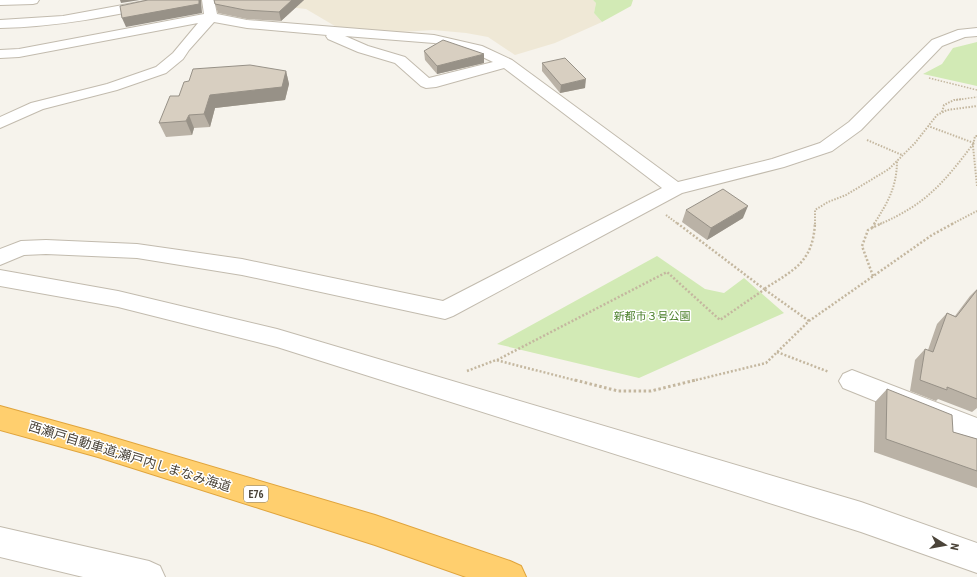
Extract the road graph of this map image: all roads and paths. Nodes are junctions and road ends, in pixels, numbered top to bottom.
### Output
1 (33, 0) edge
2 (167, 0) edge
3 (208, 0) edge
4 (0, 1) edge
5 (211, 17) junction
6 (0, 24) edge
7 (313, 28) junction
8 (977, 32) edge
9 (398, 36) junction
10 (479, 38) dead end
11 (0, 54) edge
12 (507, 63) junction
13 (908, 73) junction
14 (977, 90) edge
15 (977, 97) edge
16 (977, 106) edge
17 (942, 112) junction
18 (0, 123) edge
19 (928, 126) junction
20 (848, 131) junction
21 (977, 136) edge
22 (974, 143) junction
23 (902, 155) junction
24 (897, 159) junction
25 (977, 186) edge
26 (676, 189) junction
27 (650, 203) junction
28 (977, 211) edge
29 (872, 228) junction
30 (0, 258) edge
31 (873, 276) junction
32 (0, 278) edge
33 (766, 288) junction
34 (810, 321) junction
35 (777, 352) junction
36 (496, 360) junction
37 (852, 380) joint
38 (456, 394) junction
39 (0, 418) edge
40 (977, 430) edge
41 (0, 542) edge
42 (977, 558) edge
43 (149, 577) edge
44 (510, 577) edge

1 - 4 street
2 - 6 street
3 - 5 street
5 - 7 street
5 - 11 street
5 - 18 street
7 - 9 street
7 - 12 street
8 - 13 street
9 - 10 street
9 - 12 street
12 - 26 street
13 - 14 path
13 - 20 street
15 - 17 path
16 - 17 path
17 - 19 path
19 - 22 path
19 - 23 path
20 - 23 path
20 - 26 street
21 - 22 path
22 - 25 path
22 - 29 path
23 - 24 path
24 - 29 path
24 - 33 path
26 - 27 street
27 - 30 street
27 - 33 path
28 - 31 path
29 - 31 path
31 - 34 path
32 - 38 street
33 - 34 path
33 - 36 path
34 - 35 path
35 - 36 path
35 - 37 path
36 - 38 path
37 - 40 street
38 - 42 street
39 - 44 highway, 西瀬戸自動車道;瀬戸内しまなみ海道 / E76
41 - 43 street

